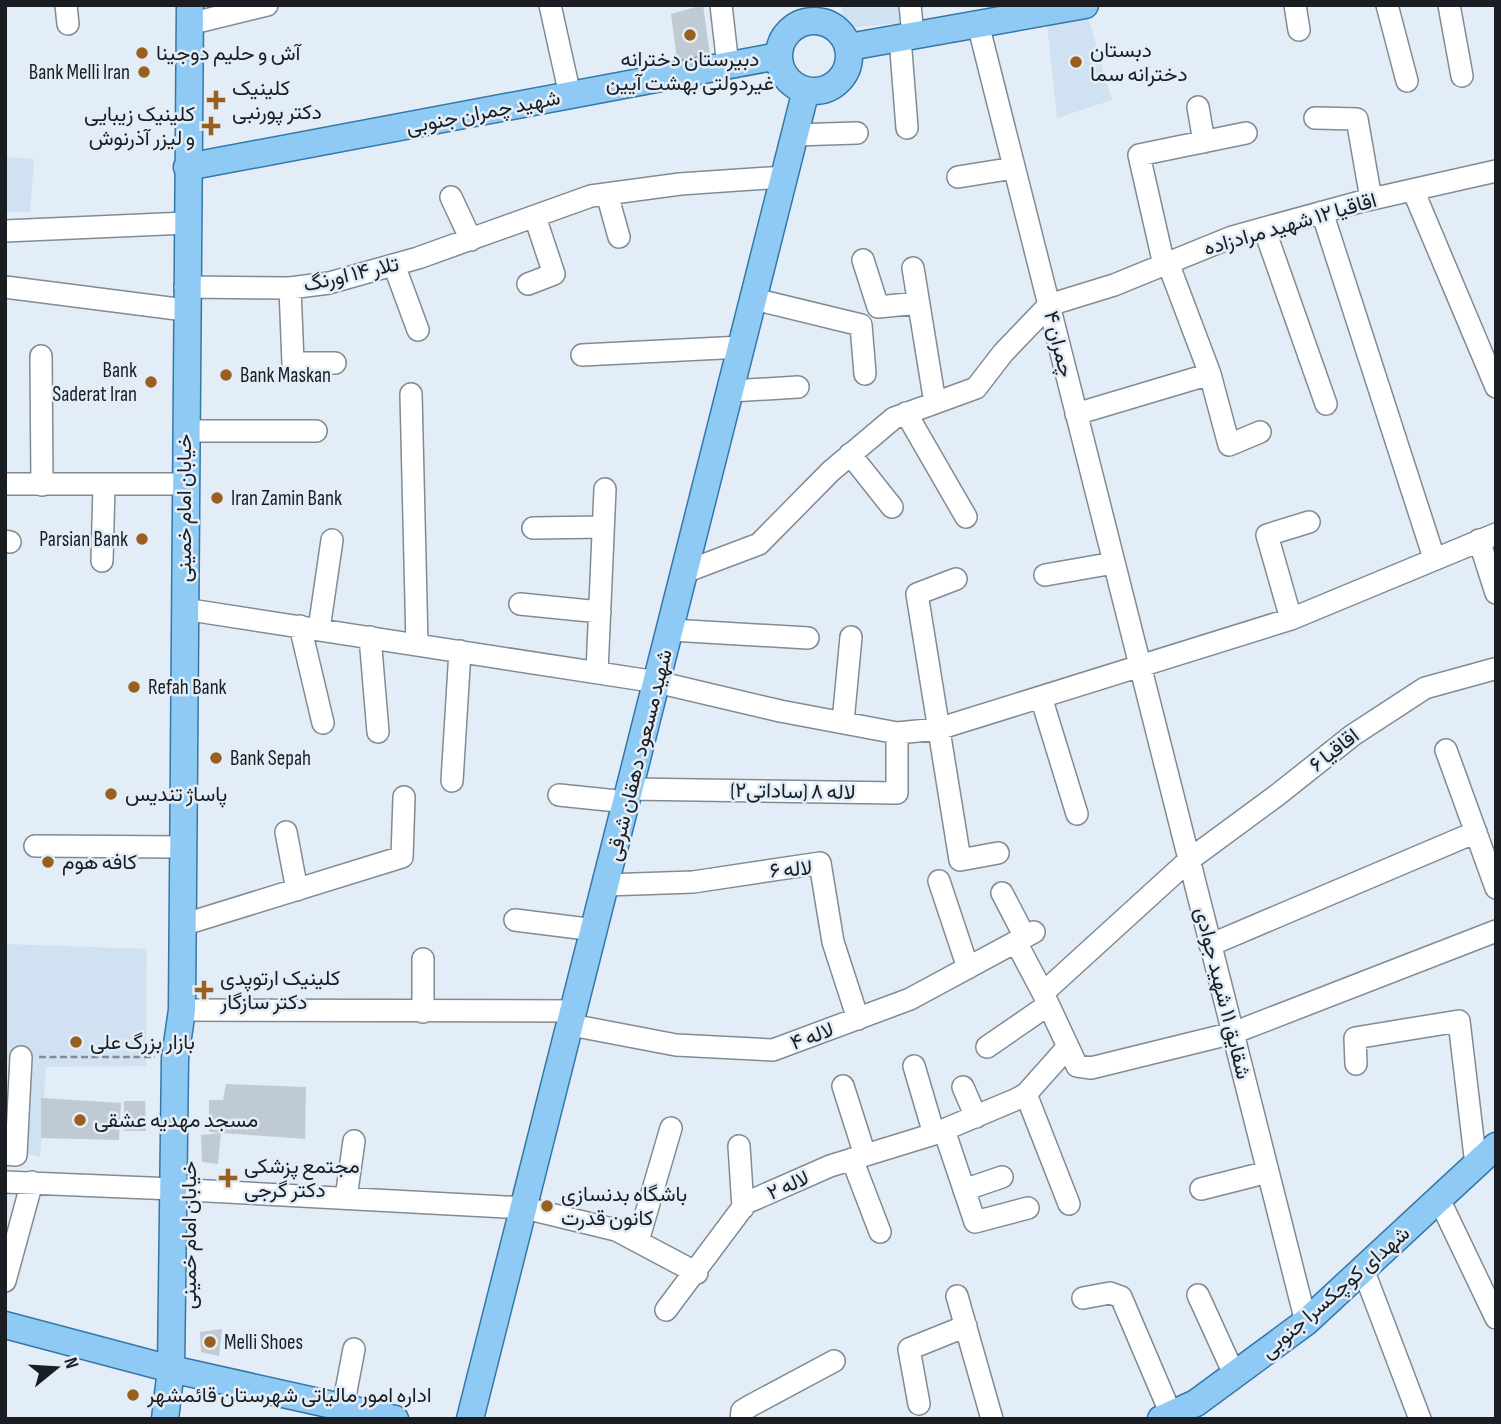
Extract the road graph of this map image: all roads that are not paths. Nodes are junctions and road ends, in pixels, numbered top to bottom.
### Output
1 (267, 5) edge
2 (550, 5) edge
3 (721, 5) edge
4 (910, 5) edge
5 (1085, 5) edge
6 (1295, 5) edge
7 (1388, 5) edge
8 (1449, 5) edge
9 (1047, 9) edge
10 (825, 13) edge
11 (190, 15) edge
12 (978, 24) junction
13 (1299, 30) dead end
14 (906, 37) junction
15 (849, 47) junction
16 (779, 56) junction
17 (728, 66) junction
18 (1462, 76) dead end
19 (1407, 81) dead end
20 (806, 90) junction
21 (570, 95) junction
22 (1198, 107) dead end
23 (1315, 118) dead end
24 (908, 128) dead end
25 (857, 133) dead end
26 (1246, 133) dead end
27 (795, 135) junction
28 (1204, 142) junction
29 (187, 167) junction
30 (1014, 168) junction
31 (1496, 171) edge
32 (784, 177) junction
33 (958, 177) dead end
34 (1413, 190) junction
35 (607, 194) junction
36 (451, 197) dead end
37 (1371, 199) junction
38 (1322, 212) junction
39 (535, 217) junction
40 (186, 223) junction
41 (1264, 228) junction
42 (5, 231) edge
43 (619, 237) dead end
44 (471, 240) junction
45 (863, 260) dead end
46 (1166, 264) junction
47 (394, 265) junction
48 (913, 268) dead end
49 (528, 284) dead end
50 (5, 287) edge
51 (290, 288) junction
52 (185, 299) junction
53 (754, 299) junction
54 (918, 303) junction
55 (1049, 305) junction
56 (418, 330) dead end
57 (742, 346) junction
58 (582, 355) dead end
59 (41, 356) dead end
60 (335, 363) dead end
61 (864, 374) dead end
62 (1210, 374) junction
63 (798, 387) dead end
64 (1496, 387) edge
65 (730, 391) junction
66 (411, 394) dead end
67 (935, 403) junction
68 (1326, 404) dead end
69 (906, 413) junction
70 (1076, 414) junction
71 (185, 431) junction
72 (316, 431) dead end
73 (1260, 432) dead end
74 (850, 454) junction
75 (5, 484) edge
76 (184, 484) junction
77 (42, 485) junction
78 (104, 485) junction
79 (604, 489) dead end
80 (892, 507) dead end
81 (966, 517) dead end
82 (1309, 523) dead end
83 (603, 527) junction
84 (533, 528) dead end
85 (1488, 537) edge
86 (331, 540) dead end
87 (1434, 558) junction
88 (102, 561) dead end
89 (1114, 563) junction
90 (685, 572) junction
91 (1045, 575) dead end
92 (957, 579) dead end
93 (1496, 593) edge
94 (520, 604) dead end
95 (184, 609) junction
96 (600, 612) junction
97 (1291, 619) junction
98 (309, 627) junction
99 (671, 630) junction
100 (370, 637) junction
101 (851, 637) dead end
102 (808, 638) dead end
103 (417, 644) junction
104 (460, 651) junction
105 (1139, 664) junction
106 (1494, 668) edge
107 (597, 673) junction
108 (657, 682) junction
109 (1041, 697) junction
110 (843, 722) junction
111 (323, 723) dead end
112 (938, 729) junction
113 (378, 732) dead end
114 (897, 733) junction
115 (1446, 750) dead end
116 (452, 781) dead end
117 (559, 795) dead end
118 (629, 796) junction
119 (404, 797) dead end
120 (1077, 814) dead end
121 (286, 832) dead end
122 (1476, 832) junction
123 (34, 846) dead end
124 (183, 847) junction
125 (998, 853) dead end
126 (1189, 860) junction
127 (939, 881) dead end
128 (606, 885) junction
129 (1496, 888) edge
130 (297, 890) junction
131 (1002, 893) dead end
132 (515, 920) dead end
133 (182, 925) junction
134 (595, 930) junction
135 (1496, 931) edge
136 (1025, 937) junction
137 (1210, 945) junction
138 (423, 959) dead end
139 (968, 968) junction
140 (1045, 999) junction
141 (182, 1010) junction
142 (423, 1012) junction
143 (573, 1018) junction
144 (858, 1019) junction
145 (1233, 1033) junction
146 (987, 1046) dead end
147 (1066, 1049) junction
148 (21, 1057) road end
149 (1356, 1063) dead end
150 (914, 1066) dead end
151 (843, 1086) dead end
152 (963, 1087) dead end
153 (1026, 1094) junction
154 (976, 1117) junction
155 (671, 1128) dead end
156 (939, 1132) junction
157 (354, 1141) dead end
158 (739, 1146) dead end
159 (1496, 1146) edge
160 (5, 1154) edge
161 (859, 1157) junction
162 (1476, 1165) junction
163 (1268, 1172) junction
164 (1002, 1177) dead end
165 (5, 1182) edge
166 (32, 1182) junction
167 (181, 1189) junction
168 (1200, 1189) dead end
169 (964, 1190) junction
170 (346, 1198) junction
171 (1439, 1199) junction
172 (1069, 1204) dead end
173 (525, 1208) junction
174 (743, 1208) junction
175 (1028, 1208) dead end
176 (880, 1232) dead end
177 (638, 1241) junction
178 (1363, 1269) junction
179 (697, 1273) junction
180 (5, 1281) edge
181 (1198, 1295) dead end
182 (957, 1296) dead end
183 (1083, 1298) dead end
184 (666, 1310) dead end
185 (1496, 1318) edge
186 (1306, 1322) junction
187 (5, 1325) edge
188 (966, 1326) junction
189 (354, 1349) dead end
190 (834, 1361) dead end
191 (179, 1371) junction
192 (1235, 1376) junction
193 (919, 1405) dead end
194 (343, 1407) junction
195 (1168, 1417) edge
196 (165, 1419) edge
197 (184, 1419) edge
198 (395, 1419) edge
199 (470, 1419) edge
200 (741, 1419) edge
201 (992, 1419) edge
202 (1420, 1419) edge

1 - 11 street
2 - 21 street
3 - 17 street
4 - 14 street
5 - 9 main road
6 - 13 street
7 - 19 street
8 - 18 street
9 - 12 main road
10 - 15 main road
10 - 16 main road
11 - 29 main road, خیابان امام خمینی
12 - 14 main road
12 - 30 street, چمران ۴
14 - 15 main road
14 - 24 street
15 - 20 main road
16 - 17 main road, شهید چمران جنوبی
16 - 20 main road
17 - 21 main road, شهید چمران جنوبی
20 - 27 main road, شهید مسعود دهقان شرقی
21 - 29 main road, شهید چمران جنوبی
22 - 28 street
23 - 37 street
25 - 27 street
26 - 28 street
27 - 32 main road, شهید مسعود دهقان شرقی
28 - 46 street
29 - 40 main road, خیابان امام خمینی
30 - 33 street
30 - 55 street, چمران ۴
31 - 34 street, اقاقیا ۱۲ شهید مرادزاده
32 - 35 street, تلار ۱۴ اورنگ
32 - 53 main road, شهید مسعود دهقان شرقی
34 - 37 street, اقاقیا ۱۲ شهید مرادزاده
34 - 64 street
35 - 39 street, تلار ۱۴ اورنگ
35 - 43 street
36 - 44 street
37 - 38 street, اقاقیا ۱۲ شهید مرادزاده
38 - 41 street, اقاقیا ۱۲ شهید مرادزاده
38 - 87 street
39 - 44 street, تلار ۱۴ اورنگ
39 - 49 street
40 - 42 street
40 - 52 main road, خیابان امام خمینی
41 - 46 street, اقاقیا ۱۲ شهید مرادزاده
41 - 68 street
44 - 47 street, تلار ۱۴ اورنگ
45 - 54 street
46 - 55 street, اقاقیا ۱۲ شهید مرادزاده
46 - 62 street
47 - 51 street, تلار ۱۴ اورنگ
47 - 56 street
48 - 54 street
50 - 52 street, تلار ۱۴ اورنگ
51 - 52 street, تلار ۱۴ اورنگ
51 - 60 street
52 - 71 main road, خیابان امام خمینی
53 - 57 main road, شهید مسعود دهقان شرقی
53 - 61 street
54 - 67 street
55 - 67 street
55 - 70 street, چمران ۴
57 - 58 street
57 - 65 main road, شهید مسعود دهقان شرقی
59 - 77 street
62 - 70 street
62 - 73 street
63 - 65 street
65 - 90 main road, شهید مسعود دهقان شرقی
66 - 103 street
67 - 69 street
69 - 74 street
69 - 81 street
70 - 89 street, چمران ۴
71 - 72 street
71 - 76 main road, خیابان امام خمینی
74 - 80 street
74 - 90 street
75 - 77 street
76 - 78 street
76 - 95 main road, خیابان امام خمینی
77 - 78 street
78 - 88 street
79 - 83 street
82 - 97 street
83 - 84 street
83 - 96 street
85 - 87 street
85 - 93 street
86 - 98 street
87 - 97 street
89 - 91 street
89 - 105 street, چمران ۴
90 - 99 main road, شهید مسعود دهقان شرقی
92 - 112 street
94 - 96 street
95 - 98 street
95 - 124 main road, خیابان امام خمینی
96 - 107 street
97 - 105 street
98 - 100 street
98 - 111 street
99 - 102 street
99 - 108 main road, شهید مسعود دهقان شرقی
100 - 103 street
100 - 113 street
101 - 110 street
103 - 104 street
104 - 107 street
104 - 116 street
105 - 109 street
105 - 126 street, شقایق ۱۱ شهید جوادی
106 - 126 street, اقاقیا ۶
107 - 108 street
108 - 110 street
108 - 118 main road, شهید مسعود دهقان شرقی
109 - 112 street
109 - 120 street
110 - 114 street
112 - 114 street
112 - 125 street
114 - 118 street, لاله ۸ (ساداتی۲)
115 - 122 street
117 - 118 street
118 - 128 main road, شهید مسعود دهقان شرقی
119 - 130 street
121 - 130 street
122 - 129 street
122 - 137 street
123 - 124 street
124 - 133 main road, خیابان امام خمینی
126 - 137 street, شقایق ۱۱ شهید جوادی
126 - 140 street, اقاقیا ۶
127 - 139 street
128 - 134 main road, شهید مسعود دهقان شرقی
128 - 144 street, لاله ۶
130 - 133 street
131 - 136 street
132 - 134 street
133 - 141 main road, خیابان امام خمینی
134 - 143 main road, شهید مسعود دهقان شرقی
135 - 145 street
136 - 139 street, لاله ۴
136 - 140 street
137 - 145 street, شقایق ۱۱ شهید جوادی
138 - 142 street
139 - 144 street, لاله ۴
140 - 146 street, اقاقیا ۶
140 - 147 street
141 - 142 street, لاله ۴
141 - 167 main road, خیابان امام خمینی
141 - 167 main road, خیابان امام خمینی
142 - 143 street, لاله ۴
143 - 144 street, لاله ۴
143 - 173 main road, شهید مسعود دهقان شرقی
145 - 147 street
145 - 163 street, شقایق ۱۱ شهید جوادی
147 - 153 street, لاله ۲
148 - 160 street
149 - 162 street
150 - 156 street
151 - 161 street
152 - 154 street
153 - 154 street, لاله ۲
153 - 172 street
154 - 156 street, لاله ۲
155 - 177 street
156 - 161 street, لاله ۲
156 - 169 street
157 - 170 street
158 - 174 street
159 - 162 main road, شهدای کوچکسرا جنوبی
161 - 174 street, لاله ۲
161 - 176 street
162 - 171 main road, شهدای کوچکسرا جنوبی
163 - 168 street
163 - 186 street, شقایق ۱۱ شهید جوادی
164 - 169 street
165 - 166 street
166 - 167 street
166 - 180 street
167 - 170 street
167 - 191 main road, خیابان امام خمینی
169 - 175 street
170 - 173 street
171 - 178 main road, شهدای کوچکسرا جنوبی
171 - 185 street
173 - 177 street
173 - 199 main road, شهید مسعود دهقان شرقی
174 - 179 street, لاله ۲
177 - 179 street
178 - 186 main road, شهدای کوچکسرا جنوبی
178 - 202 street
179 - 184 street, لاله ۲
181 - 192 street
182 - 188 street
183 - 195 street
186 - 192 main road, شهدای کوچکسرا جنوبی
187 - 191 main road
188 - 193 street
188 - 201 street
189 - 194 street
190 - 200 street
191 - 194 main road
191 - 196 main road, خیابان امام خمینی
191 - 197 main road, خیابان امام خمینی
192 - 195 main road, شهدای کوچکسرا جنوبی
194 - 198 main road

